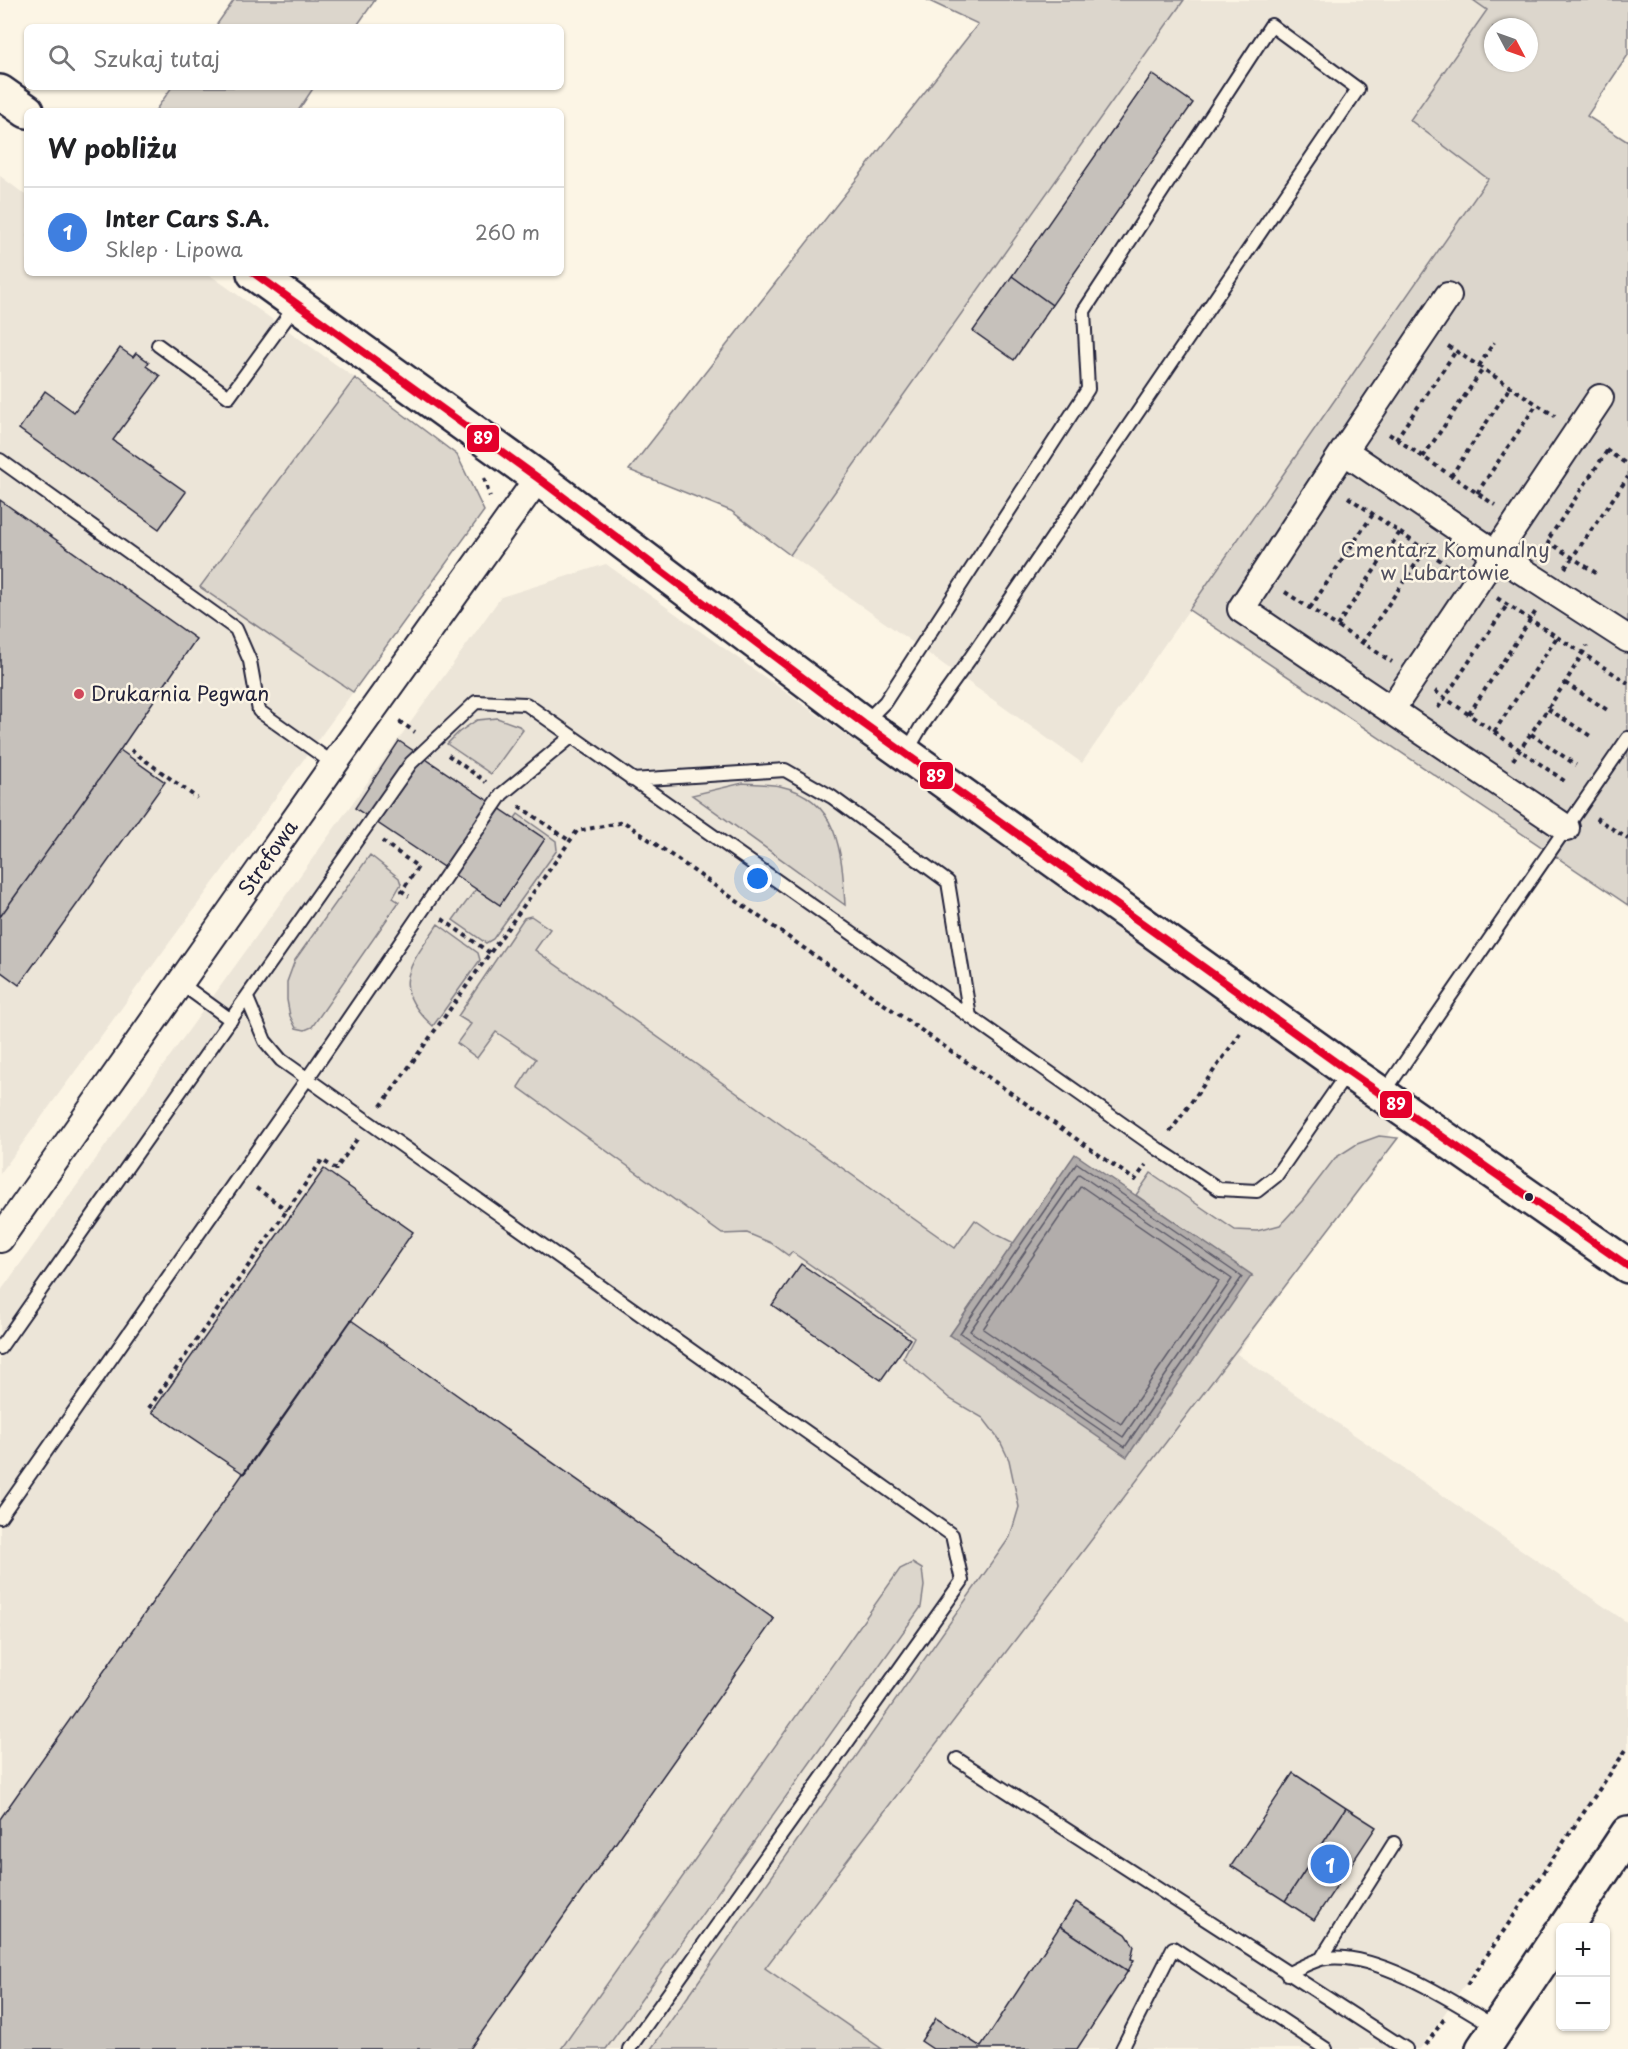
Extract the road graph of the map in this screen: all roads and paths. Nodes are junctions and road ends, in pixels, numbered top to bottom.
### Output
1 (0, 92) edge
2 (24, 109) edge
3 (258, 276) edge
4 (1448, 296) dead end
5 (297, 304) junction
6 (1424, 331) junction
7 (1494, 342) dead end
8 (158, 345) dead end
9 (1456, 351) junction
10 (1481, 368) junction
11 (1510, 387) junction
12 (1600, 398) dead end
13 (1537, 404) junction
14 (1366, 419) junction
15 (1563, 421) dead end
16 (1396, 439) junction
17 (1344, 451) junction
18 (1607, 451) dead end
19 (1423, 457) junction
20 (0, 460) edge
21 (1451, 476) junction
22 (538, 478) junction
23 (1477, 493) junction
24 (1373, 514) dead end
25 (1446, 520) junction
26 (1518, 521) junction
27 (1400, 532) dead end
28 (1496, 554) junction
29 (1596, 573) dead end
30 (1507, 605) dead end
31 (1310, 608) dead end
32 (1603, 623) junction
33 (1337, 626) dead end
34 (1557, 637) dead end
35 (1628, 639) edge
36 (1362, 643) dead end
37 (1582, 653) junction
38 (1565, 683) junction
39 (1628, 683) edge
40 (377, 705) junction
41 (1548, 709) junction
42 (1391, 710) junction
43 (1609, 711) dead end
44 (864, 724) junction
45 (1424, 732) junction
46 (1494, 732) dead end
47 (1531, 734) junction
48 (571, 737) junction
49 (1592, 737) dead end
50 (1628, 738) edge
51 (432, 744) junction
52 (131, 750) dead end
53 (1520, 750) junction
54 (905, 754) junction
55 (334, 764) junction
56 (1576, 765) dead end
57 (632, 780) junction
58 (1499, 782) junction
59 (1566, 782) dead end
60 (502, 794) junction
61 (197, 798) dead end
62 (1573, 818) junction
63 (1627, 837) edge
64 (570, 842) junction
65 (180, 983) junction
66 (247, 998) junction
67 (1259, 1007) junction
68 (970, 1017) junction
69 (231, 1020) junction
70 (1348, 1071) junction
71 (307, 1079) junction
72 (1383, 1095) junction
73 (369, 1122) junction
74 (1158, 1149) junction
75 (0, 1239) edge
76 (1628, 1266) edge
77 (0, 1348) edge
78 (149, 1408) dead end
79 (0, 1517) edge
80 (1628, 1747) edge
81 (957, 1759) dead end
82 (1628, 1833) edge
83 (1394, 1843) dead end
84 (1568, 1923) edge
85 (1556, 1940) edge
86 (1321, 1959) junction
87 (1287, 1974) junction
88 (1455, 2002) junction
89 (1490, 2039) edge
90 (629, 2049) edge
91 (1122, 2049) edge
92 (1326, 2049) edge
93 (1406, 2049) edge
94 (1424, 2049) edge

1 - 2 street
3 - 5 street
4 - 6 street
5 - 8 lane
5 - 22 street
6 - 9 path
6 - 14 street
7 - 10 path
9 - 10 path
9 - 16 path
10 - 11 path
10 - 19 path
11 - 13 path
11 - 21 path
12 - 26 street
13 - 15 path
13 - 23 path
14 - 16 path
14 - 17 street
16 - 19 path
17 - 25 street
17 - 42 street
18 - 29 path
19 - 21 path
20 - 55 lane
21 - 23 path
22 - 40 street, Strefowa
22 - 44 street
23 - 26 path
24 - 31 path
25 - 28 street
25 - 36 path
26 - 28 street
27 - 33 path
28 - 32 street
28 - 42 street
30 - 45 path
32 - 35 street
32 - 37 path
34 - 46 path
37 - 38 path
37 - 39 path
38 - 41 path
38 - 43 path
40 - 51 path
40 - 55 street, Strefowa
41 - 47 path
41 - 49 path
42 - 45 street
44 - 54 street
44 - 54 lane
45 - 58 street
47 - 53 path
47 - 56 path
48 - 51 lane
48 - 57 lane
48 - 60 lane
50 - 62 lane
51 - 60 path
51 - 66 lane
52 - 61 path
53 - 58 path
53 - 59 path
54 - 67 street
55 - 65 street, Strefowa
57 - 68 lane
57 - 68 lane
58 - 62 street
60 - 64 path
60 - 71 lane
62 - 63 path
62 - 72 lane
64 - 73 path
64 - 74 path
65 - 69 lane
65 - 75 street, Strefowa
66 - 69 lane
66 - 71 lane
67 - 70 street
67 - 74 path
68 - 74 lane
69 - 77 lane
70 - 72 street
70 - 74 lane
71 - 73 lane
71 - 79 lane
72 - 76 street
73 - 78 path
73 - 90 lane
80 - 88 path
81 - 87 lane
82 - 84 street
83 - 86 lane
85 - 89 street
86 - 87 lane
86 - 88 lane
87 - 93 lane
88 - 89 lane
88 - 94 path
91 - 92 lane

